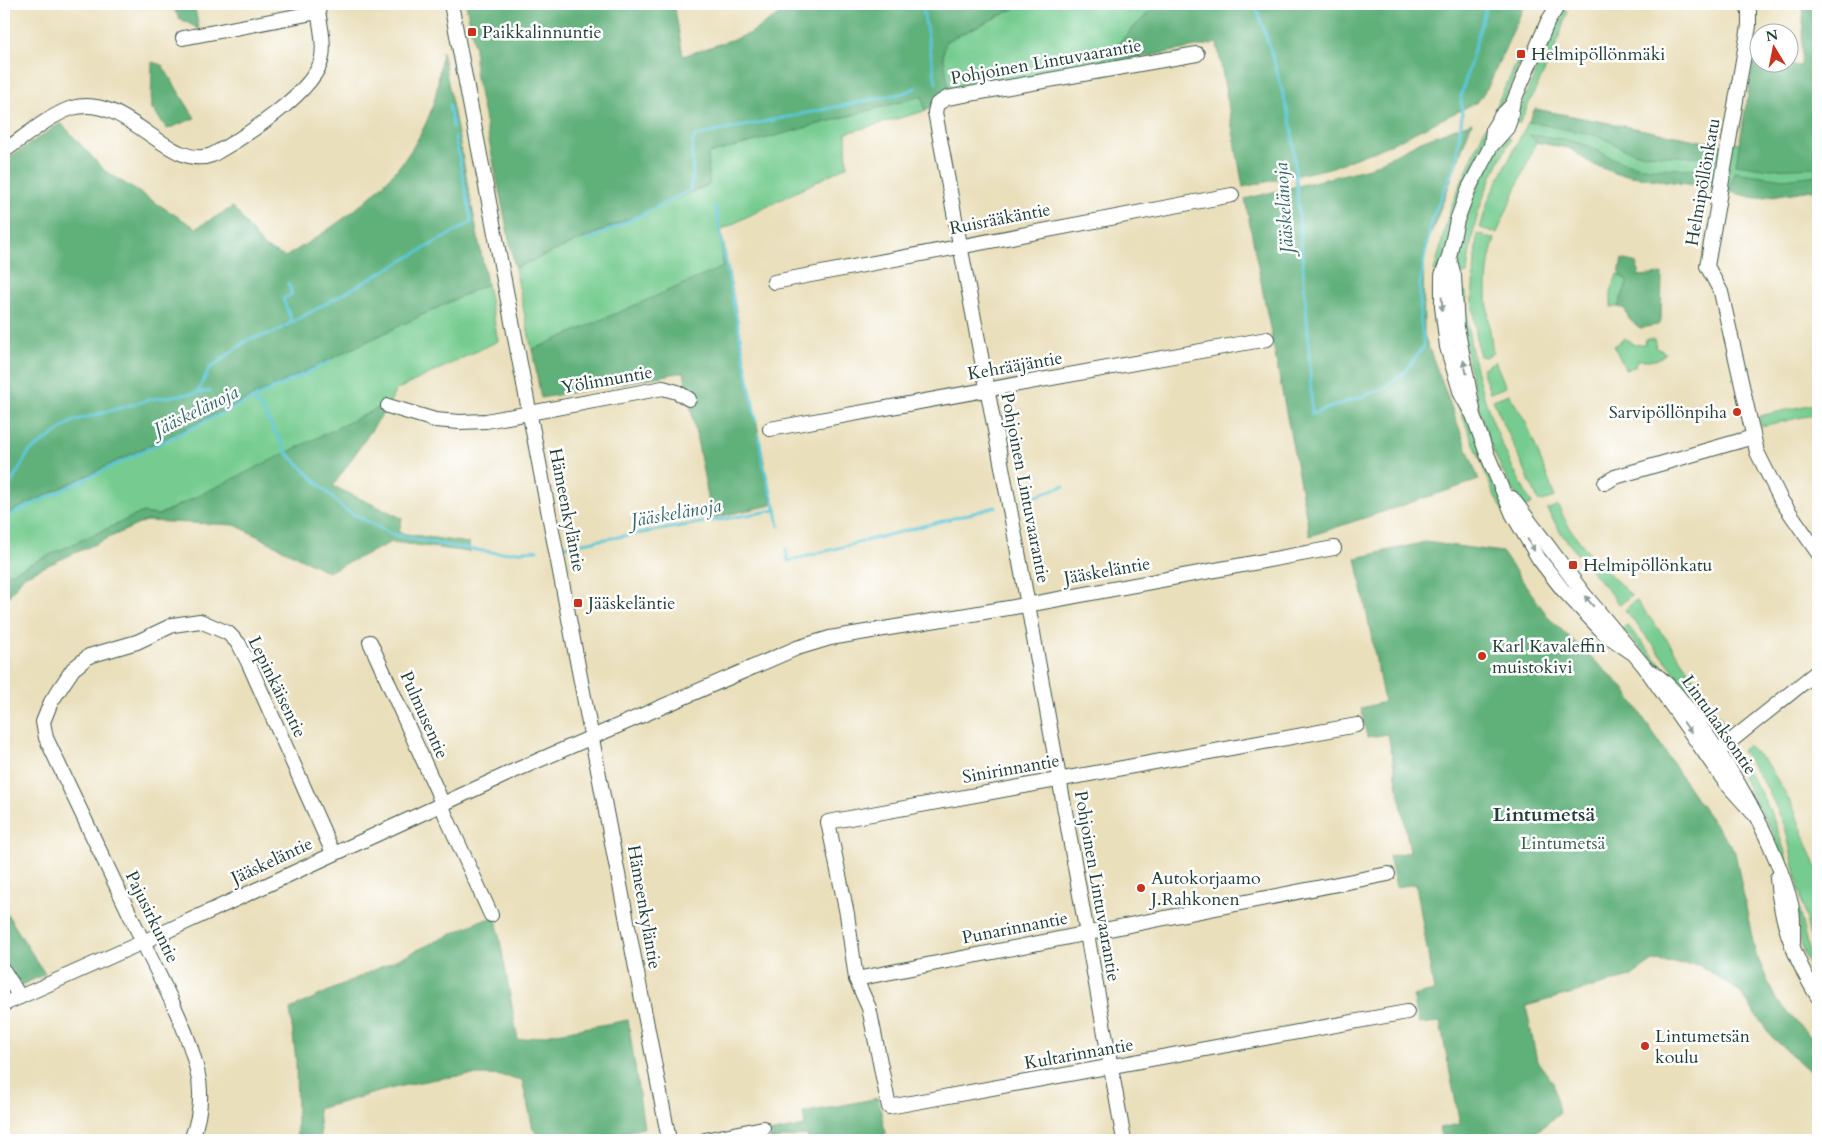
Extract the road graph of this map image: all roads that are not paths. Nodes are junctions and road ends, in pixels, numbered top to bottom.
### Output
1 (451, 4) edge
2 (1548, 4) edge
3 (1559, 4) edge
4 (1746, 4) edge
5 (317, 8) edge
6 (1548, 21) junction
7 (183, 38) dead end
8 (1197, 54) dead end
9 (4, 151) edge
10 (1232, 195) dead end
11 (961, 245) junction
12 (774, 282) dead end
13 (1267, 339) dead end
14 (987, 390) junction
15 (689, 399) dead end
16 (388, 406) dead end
17 (530, 413) junction
18 (770, 429) dead end
19 (1753, 437) junction
20 (1605, 483) dead end
21 (1334, 548) dead end
22 (1818, 553) edge
23 (1028, 605) junction
24 (370, 642) dead end
25 (1818, 670) edge
26 (45, 716) joint
27 (1357, 725) dead end
28 (592, 739) junction
29 (1714, 754) junction
30 (1059, 780) junction
31 (442, 804) junction
32 (333, 853) junction
33 (1388, 874) dead end
34 (491, 915) dead end
35 (1086, 933) junction
36 (143, 942) junction
37 (4, 971) edge
38 (856, 979) junction
39 (20, 997) junction
40 (1818, 997) edge
41 (4, 1004) edge
42 (1407, 1012) dead end
43 (1111, 1068) junction
44 (764, 1128) dead end
45 (191, 1140) edge
46 (669, 1140) edge
47 (705, 1140) edge
48 (1124, 1140) edge

1 - 17 street, Hämeenkyläntie
2 - 6 street, Lintulaaksontie
3 - 6 street, Lintulaaksontie
4 - 19 street, Helmipöllönkatu
5 - 7 street
5 - 9 street
6 - 29 street, Lintulaaksontie
8 - 11 street, Pohjoinen Lintuvaarantie
10 - 11 street, Ruisrääkäntie
11 - 12 street, Ruisrääkäntie
11 - 14 street, Pohjoinen Lintuvaarantie
13 - 14 street, Kehrääjäntie
14 - 18 street, Kehrääjäntie
14 - 23 street, Pohjoinen Lintuvaarantie
15 - 17 street, Yölinnuntie
16 - 17 street, Yölinnuntie
17 - 28 street, Hämeenkyläntie
19 - 20 street
19 - 22 street, Helmipöllönkatu
21 - 23 street, Jääskeläntie
23 - 28 street, Jääskeläntie
23 - 30 street, Pohjoinen Lintuvaarantie
24 - 31 street, Pulmusentie
25 - 29 street
26 - 32 street, Lepinkäisentie
26 - 36 street, Pajusirkuntie
27 - 30 street, Sinirinnantie
28 - 31 street, Jääskeläntie
28 - 46 street, Hämeenkyläntie
29 - 40 street, Lintulaaksontie
30 - 35 street, Pohjoinen Lintuvaarantie
30 - 38 street, Sinirinnantie
31 - 32 street, Jääskeläntie
31 - 34 street, Pulmusentie
32 - 36 street, Jääskeläntie
33 - 35 street, Punarinnantie
35 - 38 street, Punarinnantie
35 - 43 street, Pohjoinen Lintuvaarantie
36 - 39 street, Jääskeläntie
36 - 45 street, Pajusirkuntie
37 - 39 street
38 - 43 street, Kultarinnantie
39 - 41 street, Jääskeläntie
42 - 43 street, Kultarinnantie
43 - 48 street, Pohjoinen Lintuvaarantie
44 - 47 street

